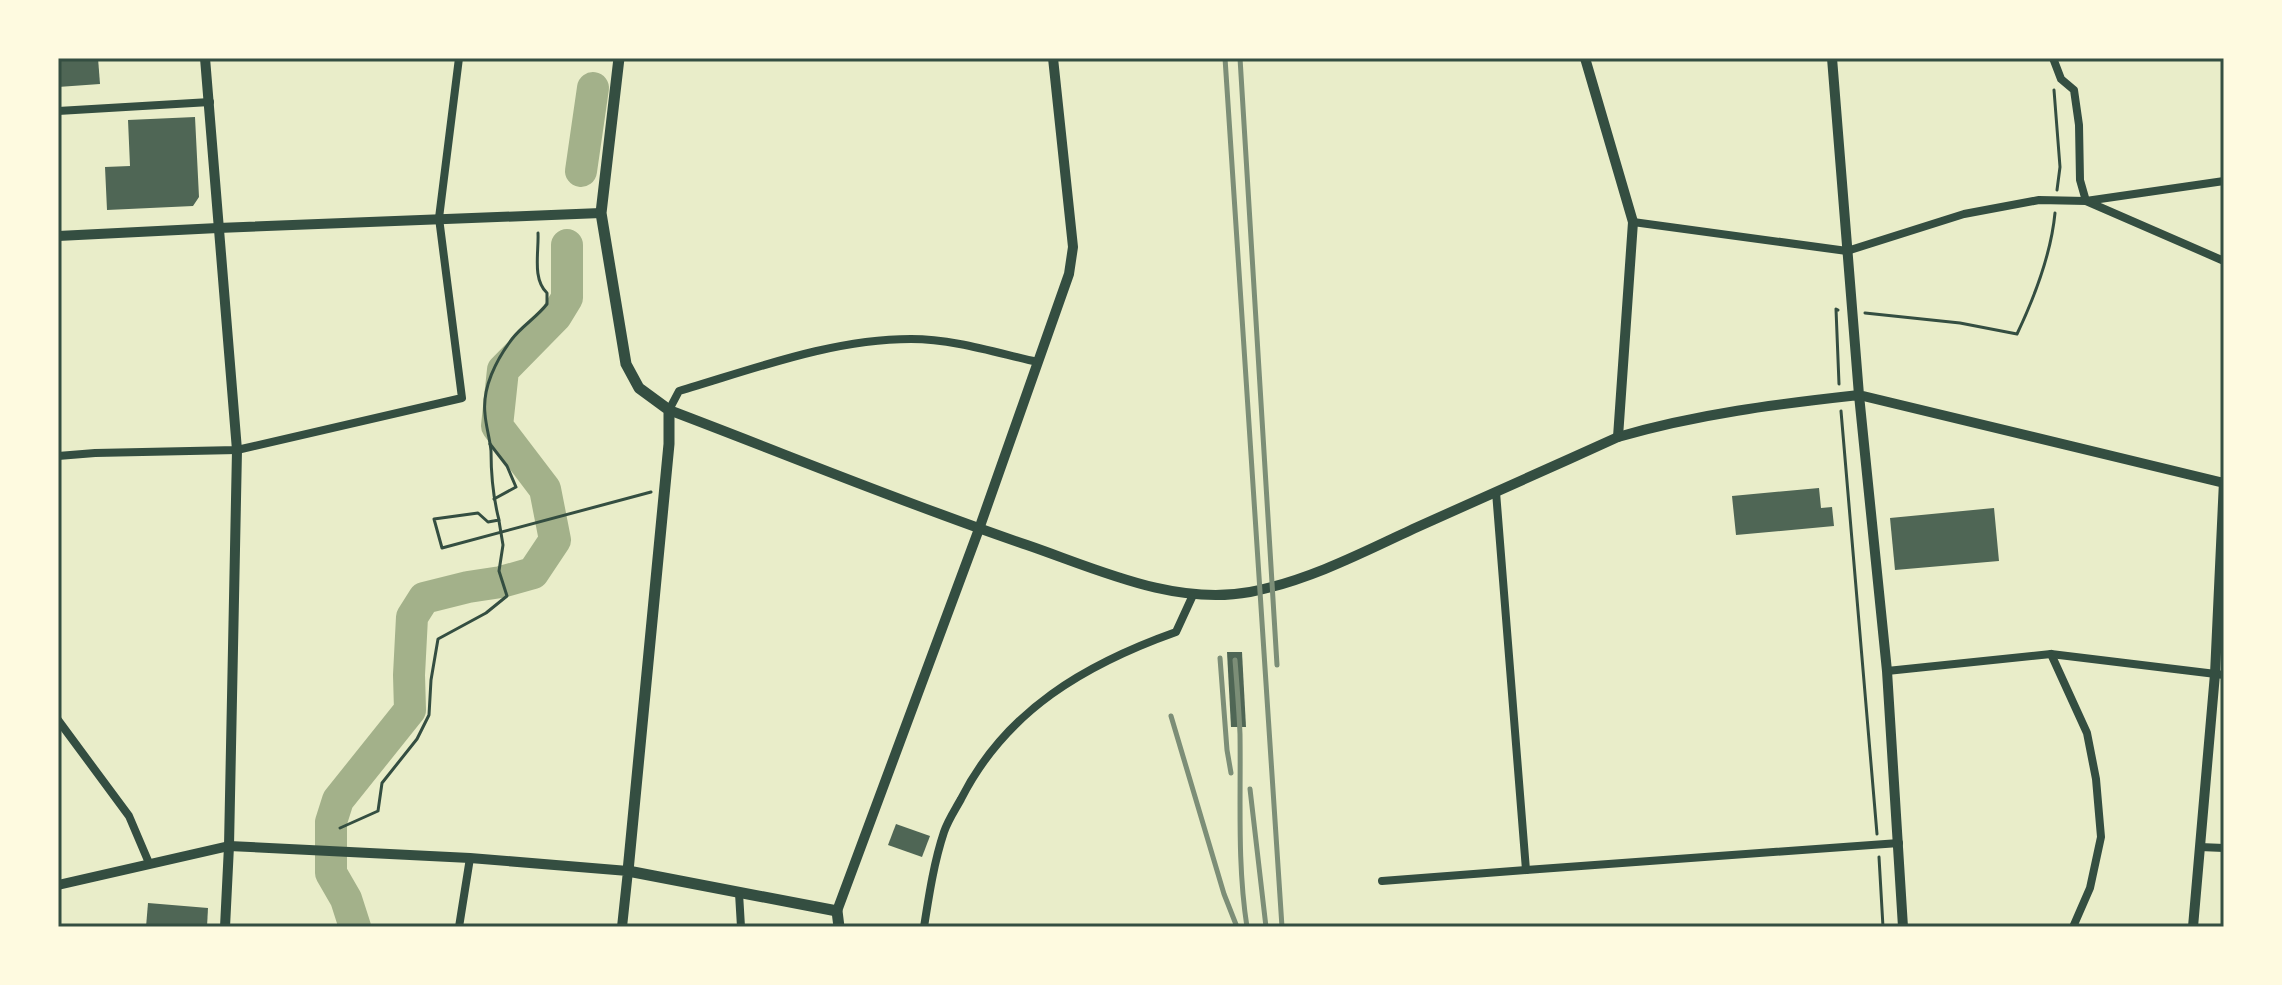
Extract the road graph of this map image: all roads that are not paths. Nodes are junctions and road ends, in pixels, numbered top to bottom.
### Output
1 (205, 58) edge
2 (459, 58) edge
3 (619, 58) edge
4 (1053, 58) edge
5 (1585, 58) edge
6 (1832, 58) edge
7 (2053, 58) edge
8 (210, 102) junction
9 (58, 111) edge
10 (2224, 181) edge
11 (2086, 201) junction
12 (601, 213) junction
13 (439, 218) junction
14 (1633, 222) junction
15 (218, 228) junction
16 (58, 236) edge
17 (1847, 251) junction
18 (2224, 261) edge
19 (1038, 362) junction
20 (1859, 395) junction
21 (669, 410) junction
22 (1618, 437) junction
23 (237, 450) junction
24 (58, 456) edge
25 (2224, 482) edge
26 (1496, 492) junction
27 (979, 529) junction
28 (1193, 595) junction
29 (2051, 654) junction
30 (1887, 671) junction
31 (2220, 675) edge
32 (58, 720) edge
33 (1899, 843) junction
34 (229, 846) junction
35 (2200, 847) junction
36 (2224, 848) edge
37 (470, 858) junction
38 (149, 863) junction
39 (1526, 870) junction
40 (628, 871) junction
41 (1382, 881) dead end
42 (58, 885) edge
43 (739, 893) junction
44 (837, 911) junction
45 (225, 927) edge
46 (459, 927) edge
47 (622, 927) edge
48 (741, 927) edge
49 (839, 927) edge
50 (924, 927) edge
51 (1903, 927) edge
52 (2073, 927) edge
53 (2193, 927) edge

1 - 8 street
2 - 13 street
3 - 12 main road
4 - 19 street
5 - 14 street
6 - 17 street
7 - 11 street
8 - 9 street
8 - 15 street
10 - 11 street
11 - 17 street
11 - 18 street
12 - 13 street
12 - 21 main road
13 - 15 street
13 - 23 street
14 - 17 street
14 - 22 street
15 - 16 street
15 - 23 street
17 - 20 street
19 - 21 street
19 - 27 street
20 - 22 street
20 - 25 street
20 - 30 street
21 - 27 street
21 - 40 main road
22 - 26 street
23 - 24 street
23 - 34 street
25 - 31 street
26 - 28 street
26 - 39 street
27 - 28 street
27 - 44 street
28 - 50 street
29 - 30 street
29 - 31 street
29 - 52 street
30 - 33 street
31 - 35 street
32 - 38 street
33 - 39 street
33 - 51 street
34 - 37 street
34 - 38 street
34 - 45 street
35 - 36 street
35 - 53 street
37 - 40 street
37 - 46 street
38 - 42 street
39 - 41 street
40 - 43 main road
40 - 47 street
43 - 44 main road
43 - 48 street
44 - 49 main road

